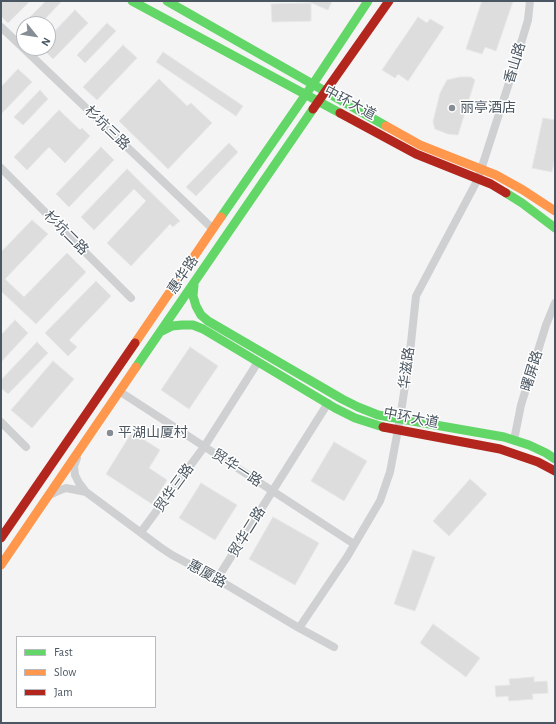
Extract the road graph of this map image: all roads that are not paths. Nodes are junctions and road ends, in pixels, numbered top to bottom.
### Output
1 (132, 1) edge
2 (167, 1) edge
3 (368, 1) edge
4 (389, 1) edge
5 (530, 1) edge
6 (1, 27) edge
7 (313, 84) junction
8 (325, 91) junction
9 (305, 95) junction
10 (318, 102) junction
11 (1, 168) edge
12 (481, 169) junction
13 (478, 179) junction
14 (555, 211) edge
15 (555, 228) edge
16 (213, 229) junction
17 (194, 283) junction
18 (131, 298) dead end
19 (555, 303) edge
20 (162, 331) junction
21 (258, 362) junction
22 (119, 391) junction
23 (328, 403) junction
24 (400, 419) junction
25 (1, 422) edge
26 (397, 430) junction
27 (514, 440) junction
28 (204, 446) junction
29 (26, 447) dead end
30 (78, 455) junction
31 (555, 458) edge
32 (555, 471) edge
33 (273, 491) junction
34 (86, 492) junction
35 (50, 495) junction
36 (141, 532) junction
37 (1, 538) edge
38 (354, 544) junction
39 (1, 565) edge
40 (217, 579) junction
41 (299, 628) junction
42 (334, 647) dead end

1 - 9 street, 中环大道
2 - 7 street, 中环大道
3 - 7 street, 惠华路
4 - 8 street, 惠华路
5 - 12 street, 香山路
6 - 16 street, 杉坑三路
7 - 8 street, 中环大道
7 - 9 street, 惠华路
8 - 10 street, 惠华路
8 - 12 street, 中环大道
9 - 10 street, 中环大道
9 - 16 street, 惠华路
10 - 13 street, 中环大道
10 - 17 street, 惠华路
11 - 18 street, 杉坑二路
12 - 13 street, 华滋路
12 - 14 street, 中环大道
13 - 15 street, 中环大道
13 - 24 street, 华滋路
16 - 37 street, 惠华路
17 - 20 street, 惠华路
17 - 24 street, 中环大道
19 - 27 street, 曙屏路
20 - 21 street, 中环大道
20 - 22 street, 惠华路
21 - 23 street, 中环大道
21 - 28 street, 贸华三路
22 - 28 street, 贸华一路
22 - 30 street, 惠华路
23 - 26 street, 中环大道
23 - 33 street, 贸华二路
24 - 26 street, 华滋路
24 - 27 street, 中环大道
25 - 29 street
26 - 32 street, 中环大道
26 - 38 street, 华滋路
27 - 31 street, 中环大道
28 - 33 street, 贸华一路
28 - 36 street, 贸华三路
30 - 34 street
30 - 35 street, 惠华路
33 - 38 street, 贸华一路
33 - 40 street, 贸华二路
34 - 35 street
34 - 36 street, 惠厦路
35 - 39 street, 惠华路
36 - 40 street, 惠厦路
38 - 41 street, 华滋路
40 - 41 street, 惠厦路
41 - 42 street, 惠厦路

